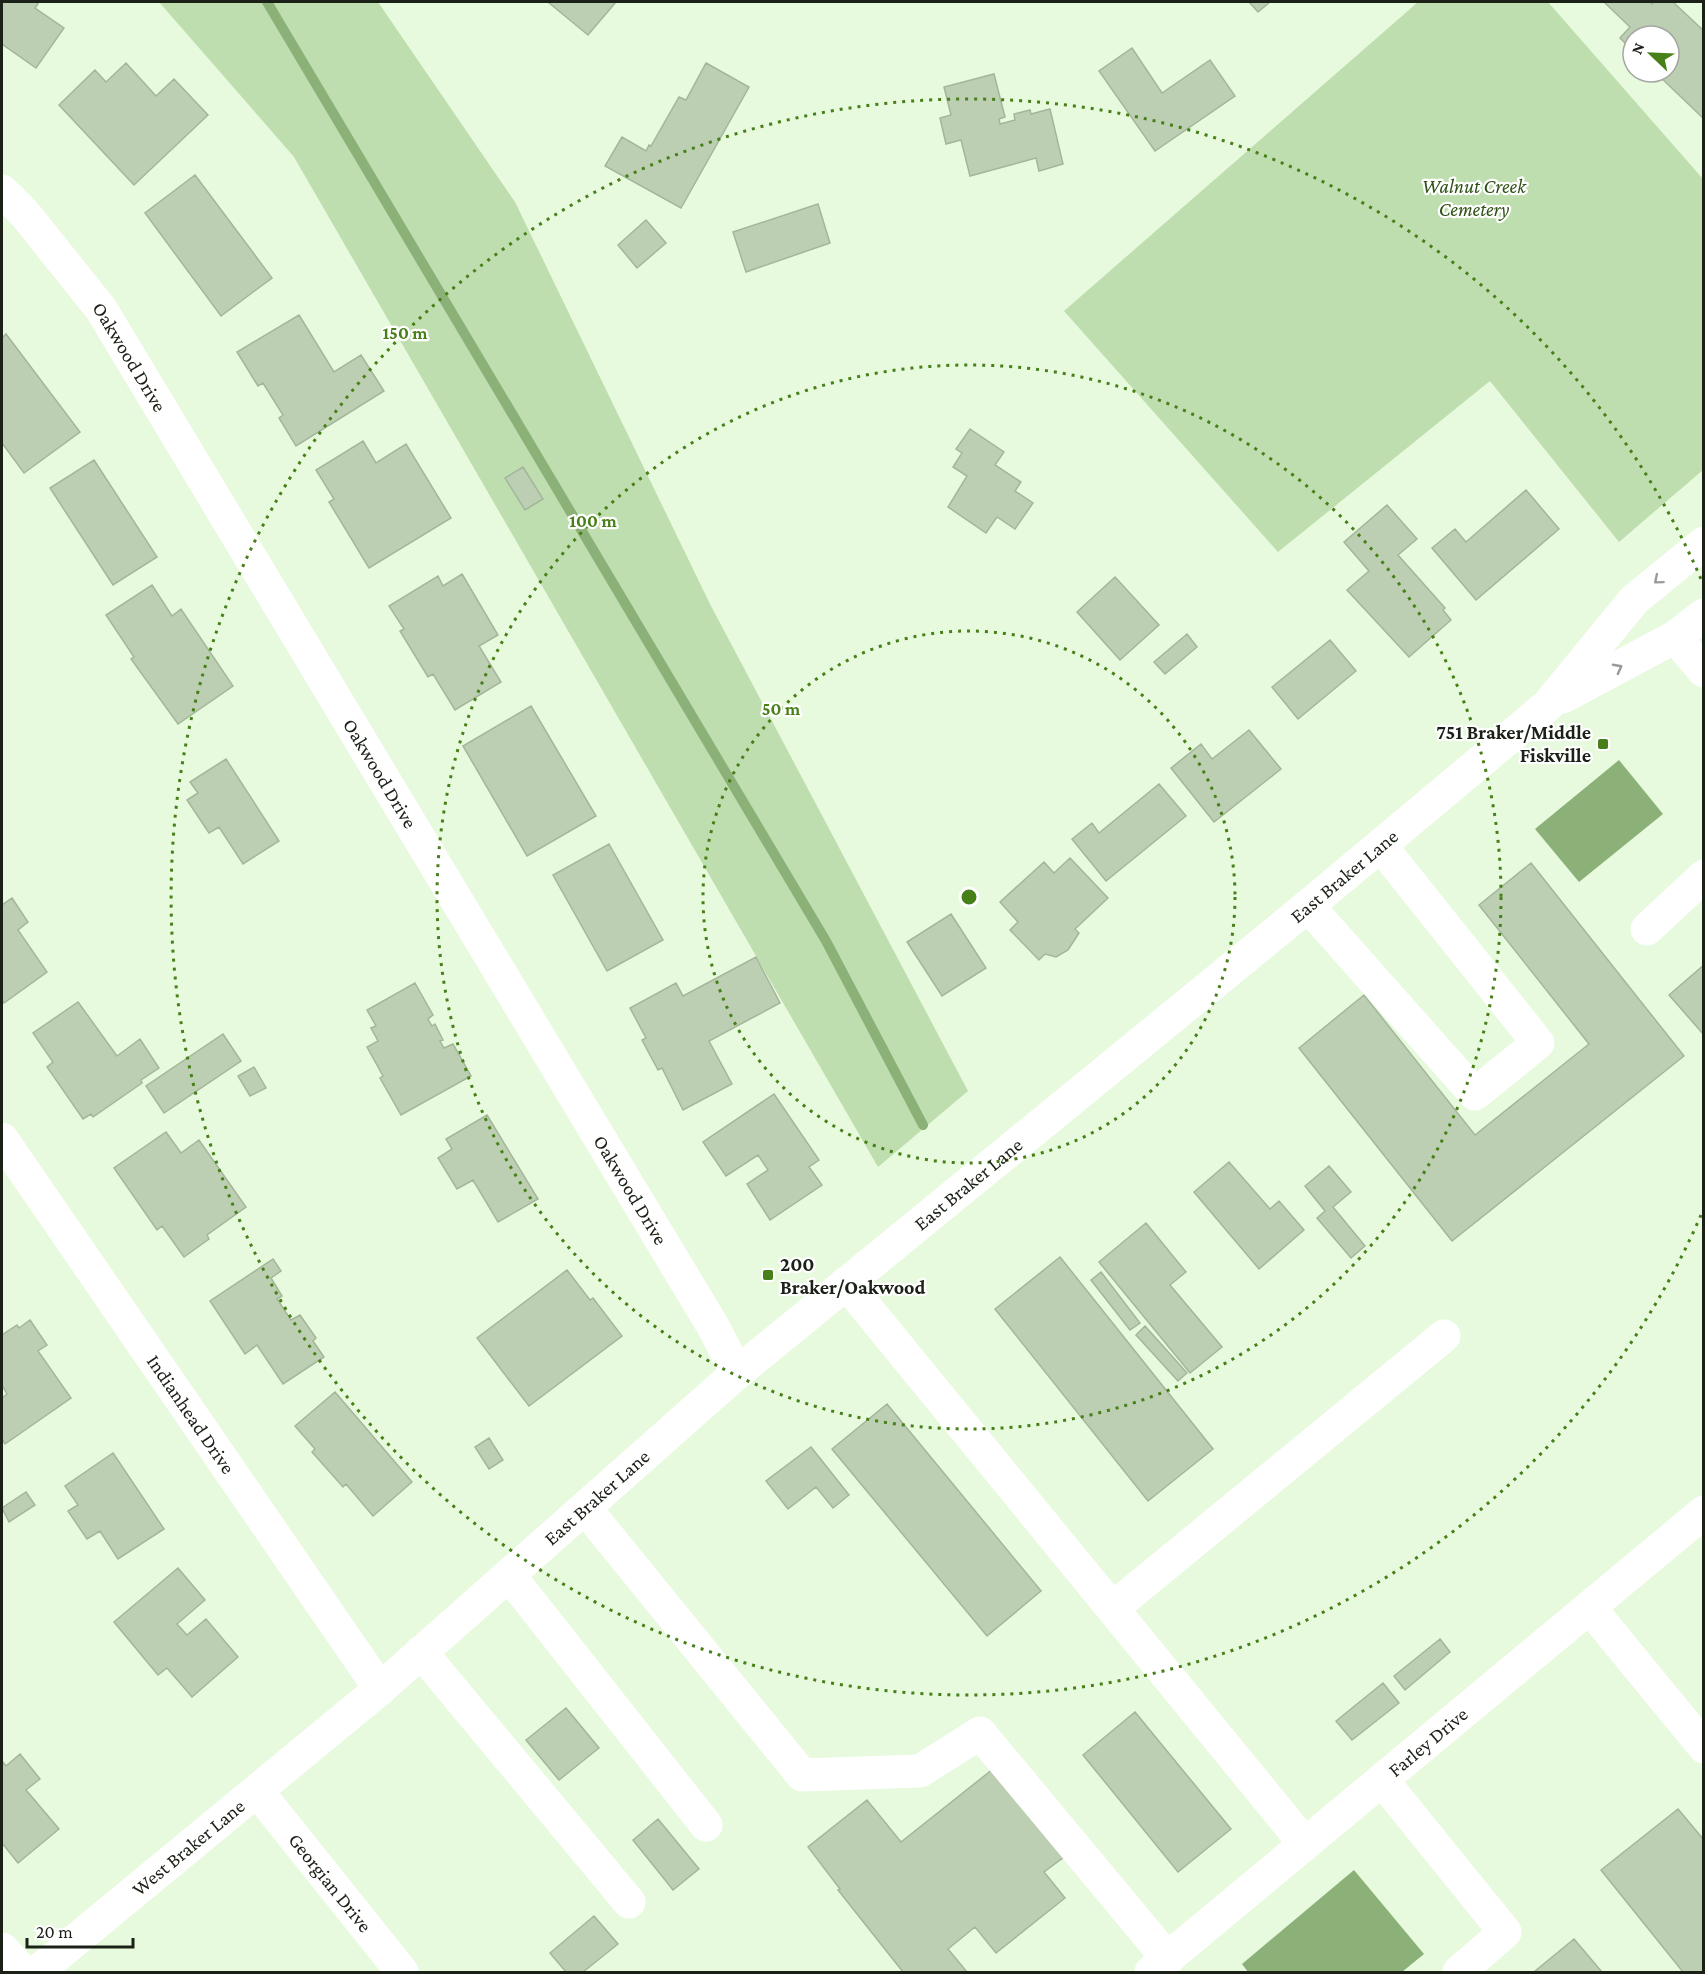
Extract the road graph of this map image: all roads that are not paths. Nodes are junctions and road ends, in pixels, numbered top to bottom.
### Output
1 (2, 191) edge
2 (1704, 543) edge
3 (1704, 615) edge
4 (1675, 638) junction
5 (1704, 670) edge
6 (1548, 705) junction
7 (1381, 846) junction
8 (1704, 876) edge
9 (1308, 906) junction
10 (1647, 929) dead end
11 (2, 1139) edge
12 (846, 1283) junction
13 (1444, 1336) dead end
14 (737, 1373) junction
15 (585, 1508) junction
16 (1704, 1512) edge
17 (509, 1575) junction
18 (1113, 1608) junction
19 (1590, 1608) junction
20 (422, 1652) junction
21 (380, 1689) junction
22 (1704, 1747) edge
23 (1382, 1780) junction
24 (258, 1792) junction
25 (706, 1825) dead end
26 (1305, 1844) junction
27 (629, 1902) dead end
28 (2, 1949) edge
29 (1160, 1966) edge
30 (23, 1972) edge
31 (37, 1972) edge
32 (402, 1972) edge
33 (1459, 1972) edge

1 - 14 street, Oakwood Drive
2 -> 6 street, East Braker Lane
3 - 4 street, East Braker Lane
4 - 5 street
6 -> 4 street, East Braker Lane
6 - 7 street, East Braker Lane
7 - 9 street, East Braker Lane
7 - 9 street
8 - 10 street
9 - 12 street, East Braker Lane
11 - 21 street, Indianhead Drive
12 - 14 street, East Braker Lane
12 - 18 street
13 - 18 street
14 - 15 street, East Braker Lane
15 - 17 street, East Braker Lane
15 - 29 street
16 - 19 street, Farley Drive
17 - 20 street, East Braker Lane
17 - 25 street
18 - 26 street
19 - 22 street
19 - 23 street, Farley Drive
20 - 21 street, East Braker Lane
20 - 27 street
21 - 24 street, East Braker Lane
23 - 26 street, Farley Drive
23 - 33 street
24 - 31 street, West Braker Lane
24 - 32 street, Georgian Drive
26 - 29 street, Farley Drive
28 - 30 street

